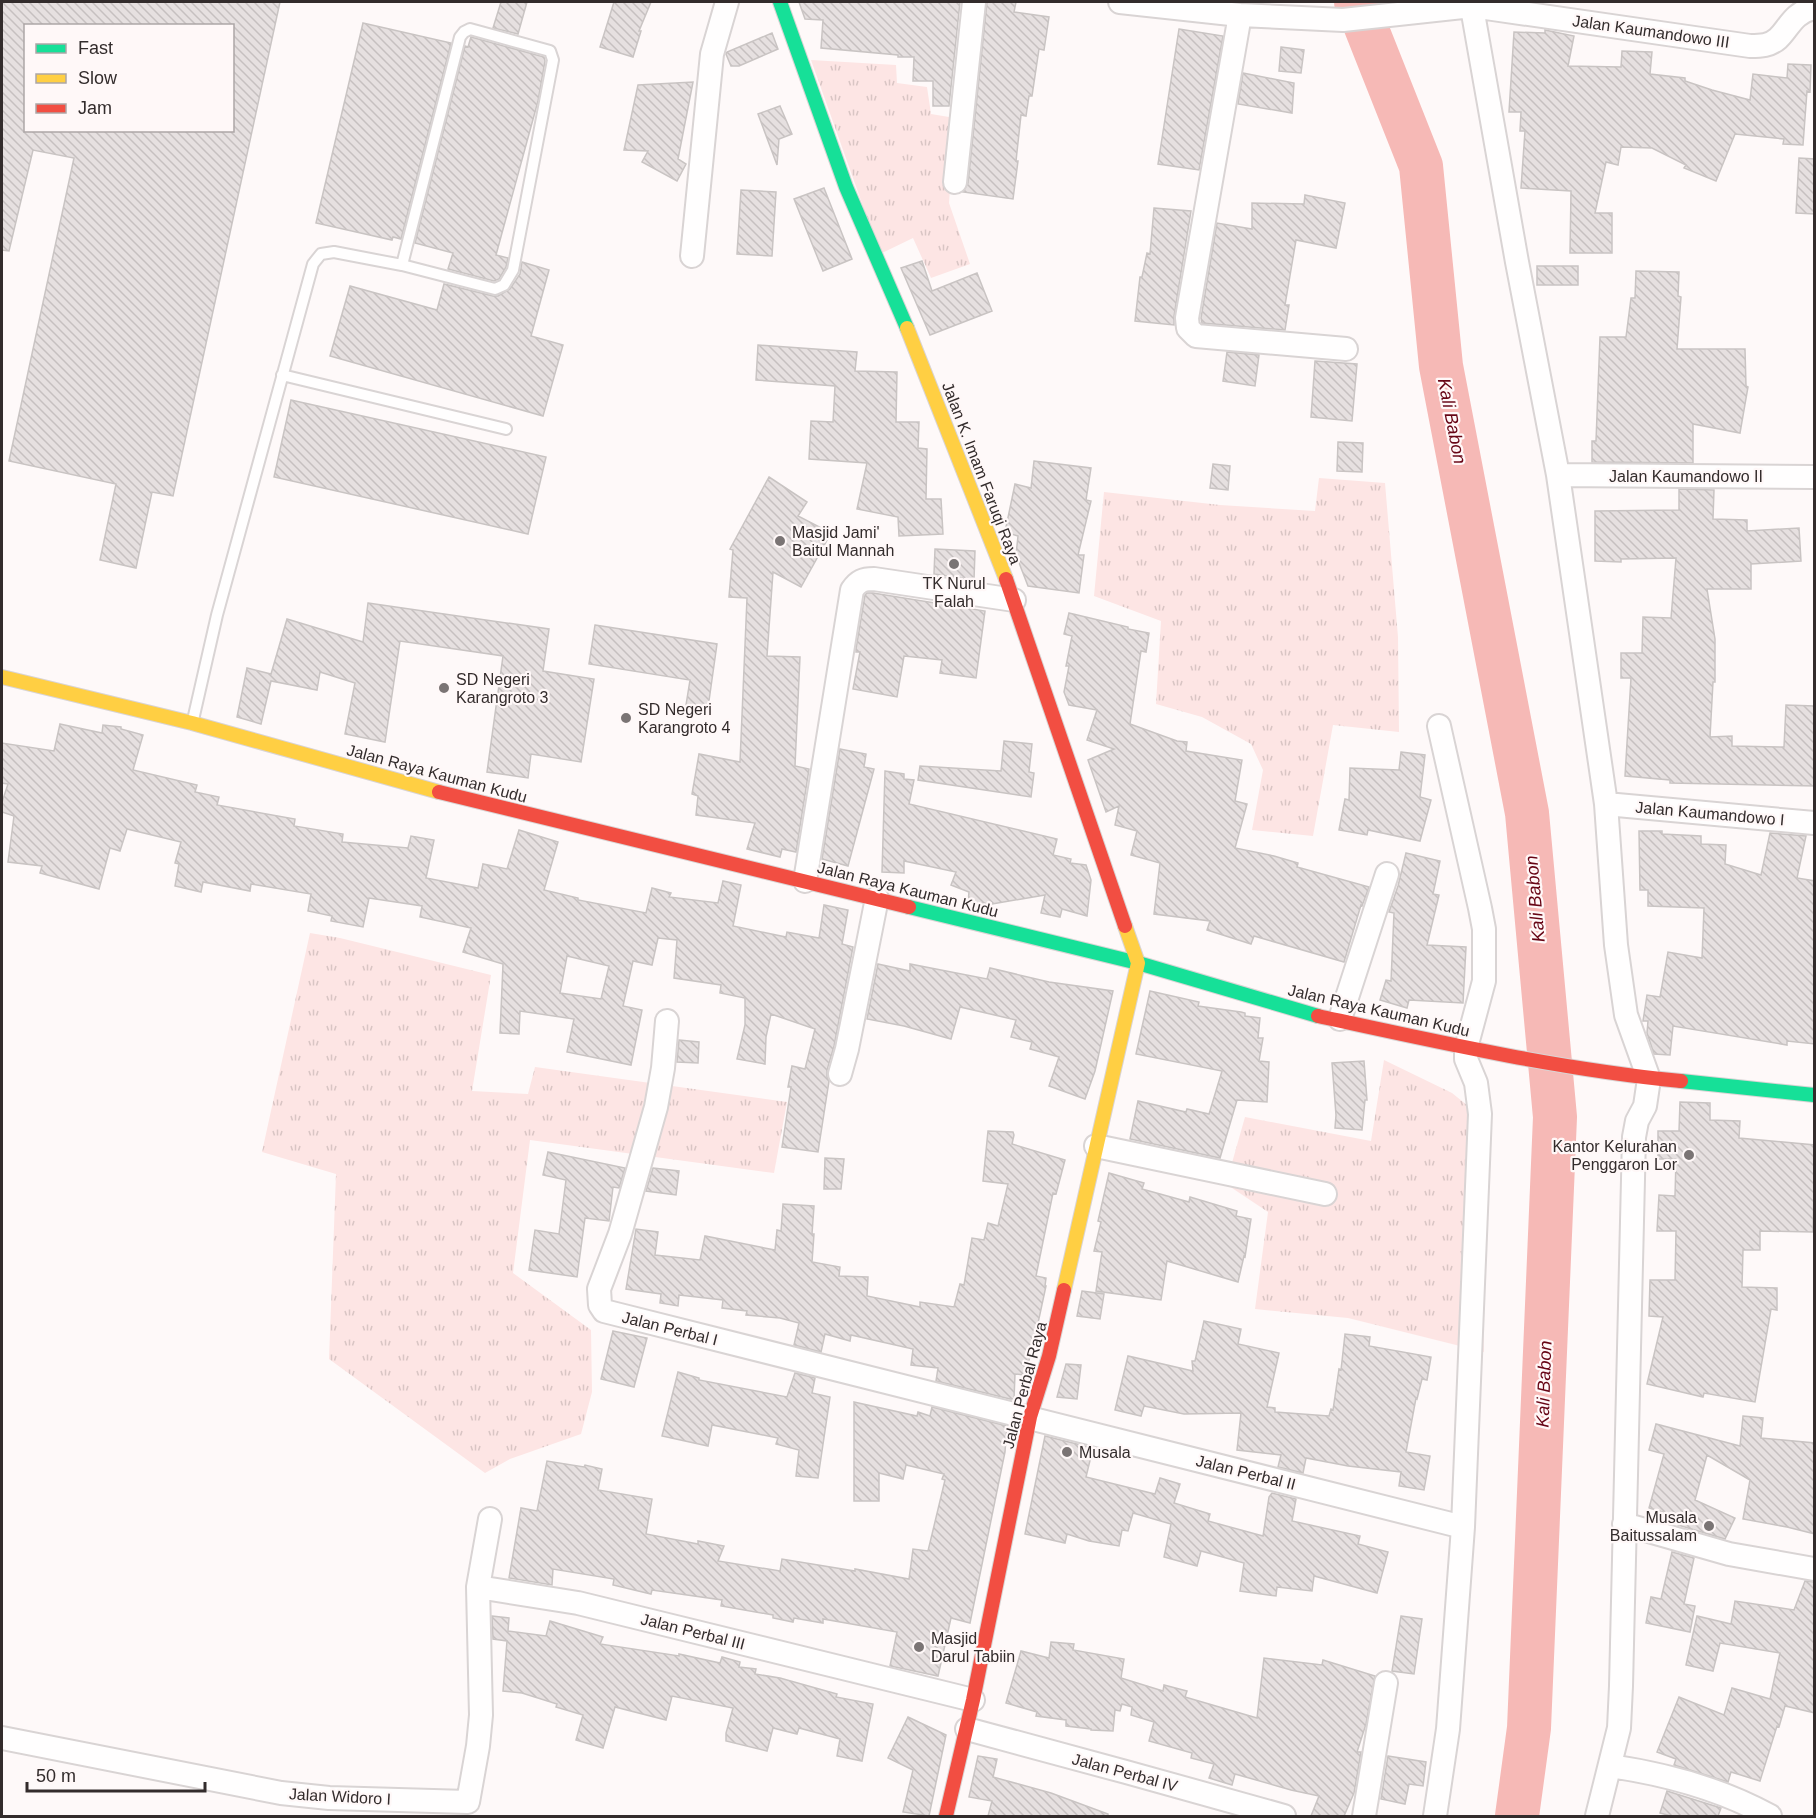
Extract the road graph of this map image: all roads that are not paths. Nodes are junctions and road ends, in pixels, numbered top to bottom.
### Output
1 (727, 2) edge
2 (780, 2) edge
3 (974, 2) edge
4 (1120, 2) edge
5 (1466, 5) edge
6 (1237, 8) edge
7 (1815, 8) edge
8 (956, 182) dead end
9 (692, 256) dead end
10 (402, 265) junction
11 (1346, 349) dead end
12 (282, 375) junction
13 (506, 429) dead end
14 (1558, 475) junction
15 (1815, 477) edge
16 (1014, 600) junction
17 (2, 677) edge
18 (192, 723) junction
19 (1438, 726) dead end
20 (1606, 804) junction
21 (1815, 823) edge
22 (1387, 874) dead end
23 (805, 881) junction
24 (877, 898) junction
25 (1138, 963) junction
26 (1340, 1019) junction
27 (668, 1021) dead end
28 (1469, 1048) junction
29 (840, 1074) dead end
30 (1638, 1078) junction
31 (1815, 1095) edge
32 (1096, 1146) junction
33 (1325, 1194) dead end
34 (1030, 1417) junction
35 (490, 1519) dead end
36 (1624, 1524) junction
37 (1463, 1527) junction
38 (1815, 1569) edge
39 (478, 1587) junction
40 (1386, 1683) dead end
41 (973, 1700) junction
42 (967, 1730) junction
43 (2, 1738) edge
44 (1610, 1766) junction
45 (469, 1809) edge
46 (946, 1816) edge
47 (1284, 1816) edge
48 (1364, 1816) edge
49 (1435, 1816) edge
50 (1597, 1816) edge
51 (1770, 1816) edge

1 - 9 street
2 - 16 street, Jalan K. Imam Faruqi Raya
3 - 8 street
4 - 6 street, Jalan Kaumandowo III
5 - 6 street, Jalan Kaumandowo III
5 - 7 street, Jalan Kaumandowo III
5 - 14 street
6 - 11 street
10 - 10 lane
10 - 12 lane
12 - 13 lane
12 - 18 lane
14 - 15 street, Jalan Kaumandowo II
14 - 20 street
16 - 23 street
16 - 25 street, Jalan K. Imam Faruqi Raya
17 - 18 street, Jalan Raya Kauman Kudu
18 - 23 street, Jalan Raya Kauman Kudu
19 - 28 street
20 - 21 street, Jalan Kaumandowo I
20 - 30 street
22 - 26 street
23 - 24 street, Jalan Raya Kauman Kudu
24 - 25 street, Jalan Raya Kauman Kudu
24 - 29 street
25 - 26 street, Jalan Raya Kauman Kudu
25 - 32 street, Jalan Perbal Raya
26 - 28 street, Jalan Raya Kauman Kudu
27 - 34 street, Jalan Perbal I
28 - 30 street, Jalan Raya Kauman Kudu
28 - 37 street
30 - 31 street, Jalan Raya Kauman Kudu
30 - 36 street
32 - 33 street
32 - 34 street, Jalan Perbal Raya
34 - 37 street, Jalan Perbal II
34 - 41 street, Jalan Perbal Raya
35 - 39 street
36 - 38 street
36 - 44 street
37 - 49 street
39 - 41 street, Jalan Perbal III
39 - 45 street, Jalan Widoro I
40 - 48 street
41 - 42 street, Jalan Perbal Raya
42 - 46 street, Jalan Perbal Raya
42 - 47 street, Jalan Perbal IV
43 - 45 street, Jalan Widoro I
44 - 50 street
44 - 51 street

